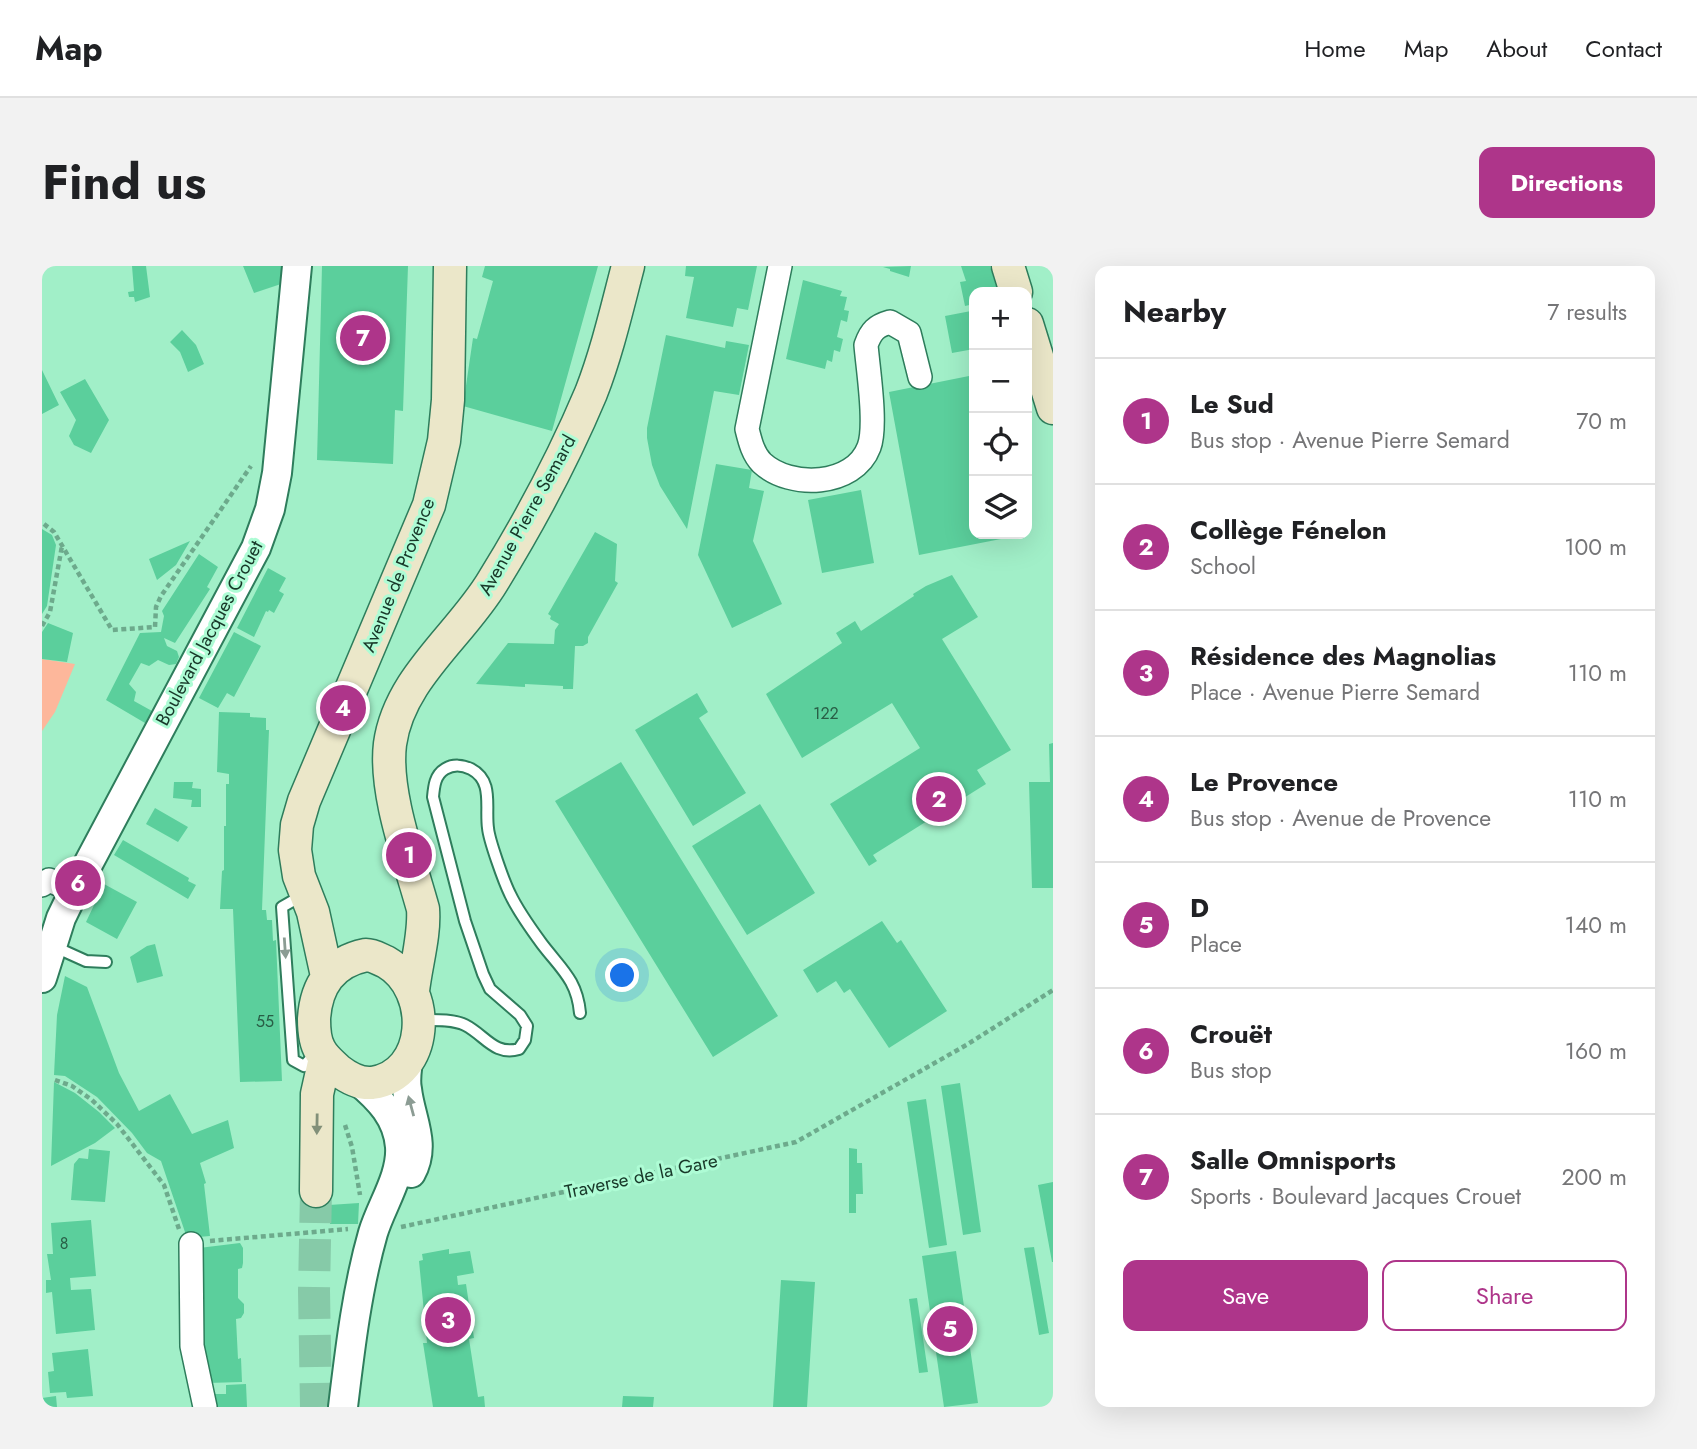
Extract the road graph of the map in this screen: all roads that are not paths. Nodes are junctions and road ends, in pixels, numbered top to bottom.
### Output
1 (297, 266) edge
2 (450, 266) edge
3 (628, 266) edge
4 (780, 266) edge
5 (1008, 266) edge
6 (1014, 287) edge
7 (1032, 340) edge
8 (920, 377) dead end
9 (1053, 408) edge
10 (42, 885) edge
11 (74, 891) junction
12 (309, 903) junction
13 (423, 909) junction
14 (52, 946) junction
15 (372, 957) junction
16 (106, 961) dead end
17 (327, 976) junction
18 (42, 978) edge
19 (416, 1005) junction
20 (580, 1013) dead end
21 (322, 1054) junction
22 (408, 1060) junction
23 (358, 1081) junction
24 (316, 1191) tunnel mouth
25 (372, 1214) junction
26 (191, 1244) road end
27 (205, 1407) edge
28 (343, 1407) edge

1 - 11 street, Boulevard Jacques Crouet
2 - 12 main road, Avenue de Provence
3 - 13 main road, Avenue Pierre Semard
4 - 8 street
5 - 6 main road
7 - 9 main road
10 - 11 street
11 - 14 street, Boulevard Jacques Crouet
12 - 15 main road
12 - 17 main road, Avenue de Provence
12 -> 21 lane
13 - 15 main road
13 - 19 main road, Avenue Pierre Semard
14 - 16 lane
14 - 18 street, Boulevard Jacques Crouet
15 - 17 main road
15 - 19 main road
17 - 21 main road
19 - 20 lane
19 - 22 main road
21 - 23 main road
21 -> 24 main road
22 - 23 main road
25 -> 22 street
23 - 25 street
25 - 28 street
26 - 27 street

